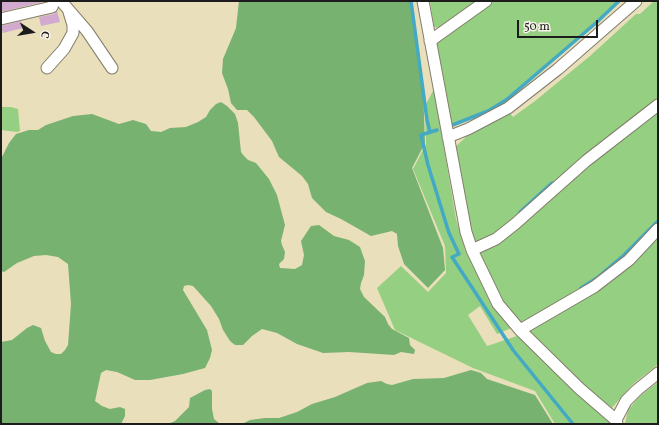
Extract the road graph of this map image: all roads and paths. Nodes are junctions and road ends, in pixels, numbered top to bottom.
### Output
1 (54, 1) edge
2 (423, 1) edge
3 (486, 1) edge
4 (636, 1) edge
5 (64, 4) edge
6 (1, 19) edge
7 (430, 41) junction
8 (47, 68) dead end
9 (112, 68) dead end
10 (658, 105) edge
11 (448, 137) junction
12 (658, 229) edge
13 (472, 250) junction
14 (520, 330) junction
15 (658, 373) edge
16 (616, 422) edge

1 - 6 lane
2 - 7 lane
3 - 7 lane
4 - 11 lane
5 - 8 lane
5 - 9 lane
7 - 11 lane
10 - 13 lane
11 - 13 lane
12 - 14 lane
13 - 14 lane
14 - 16 lane
15 - 16 lane

